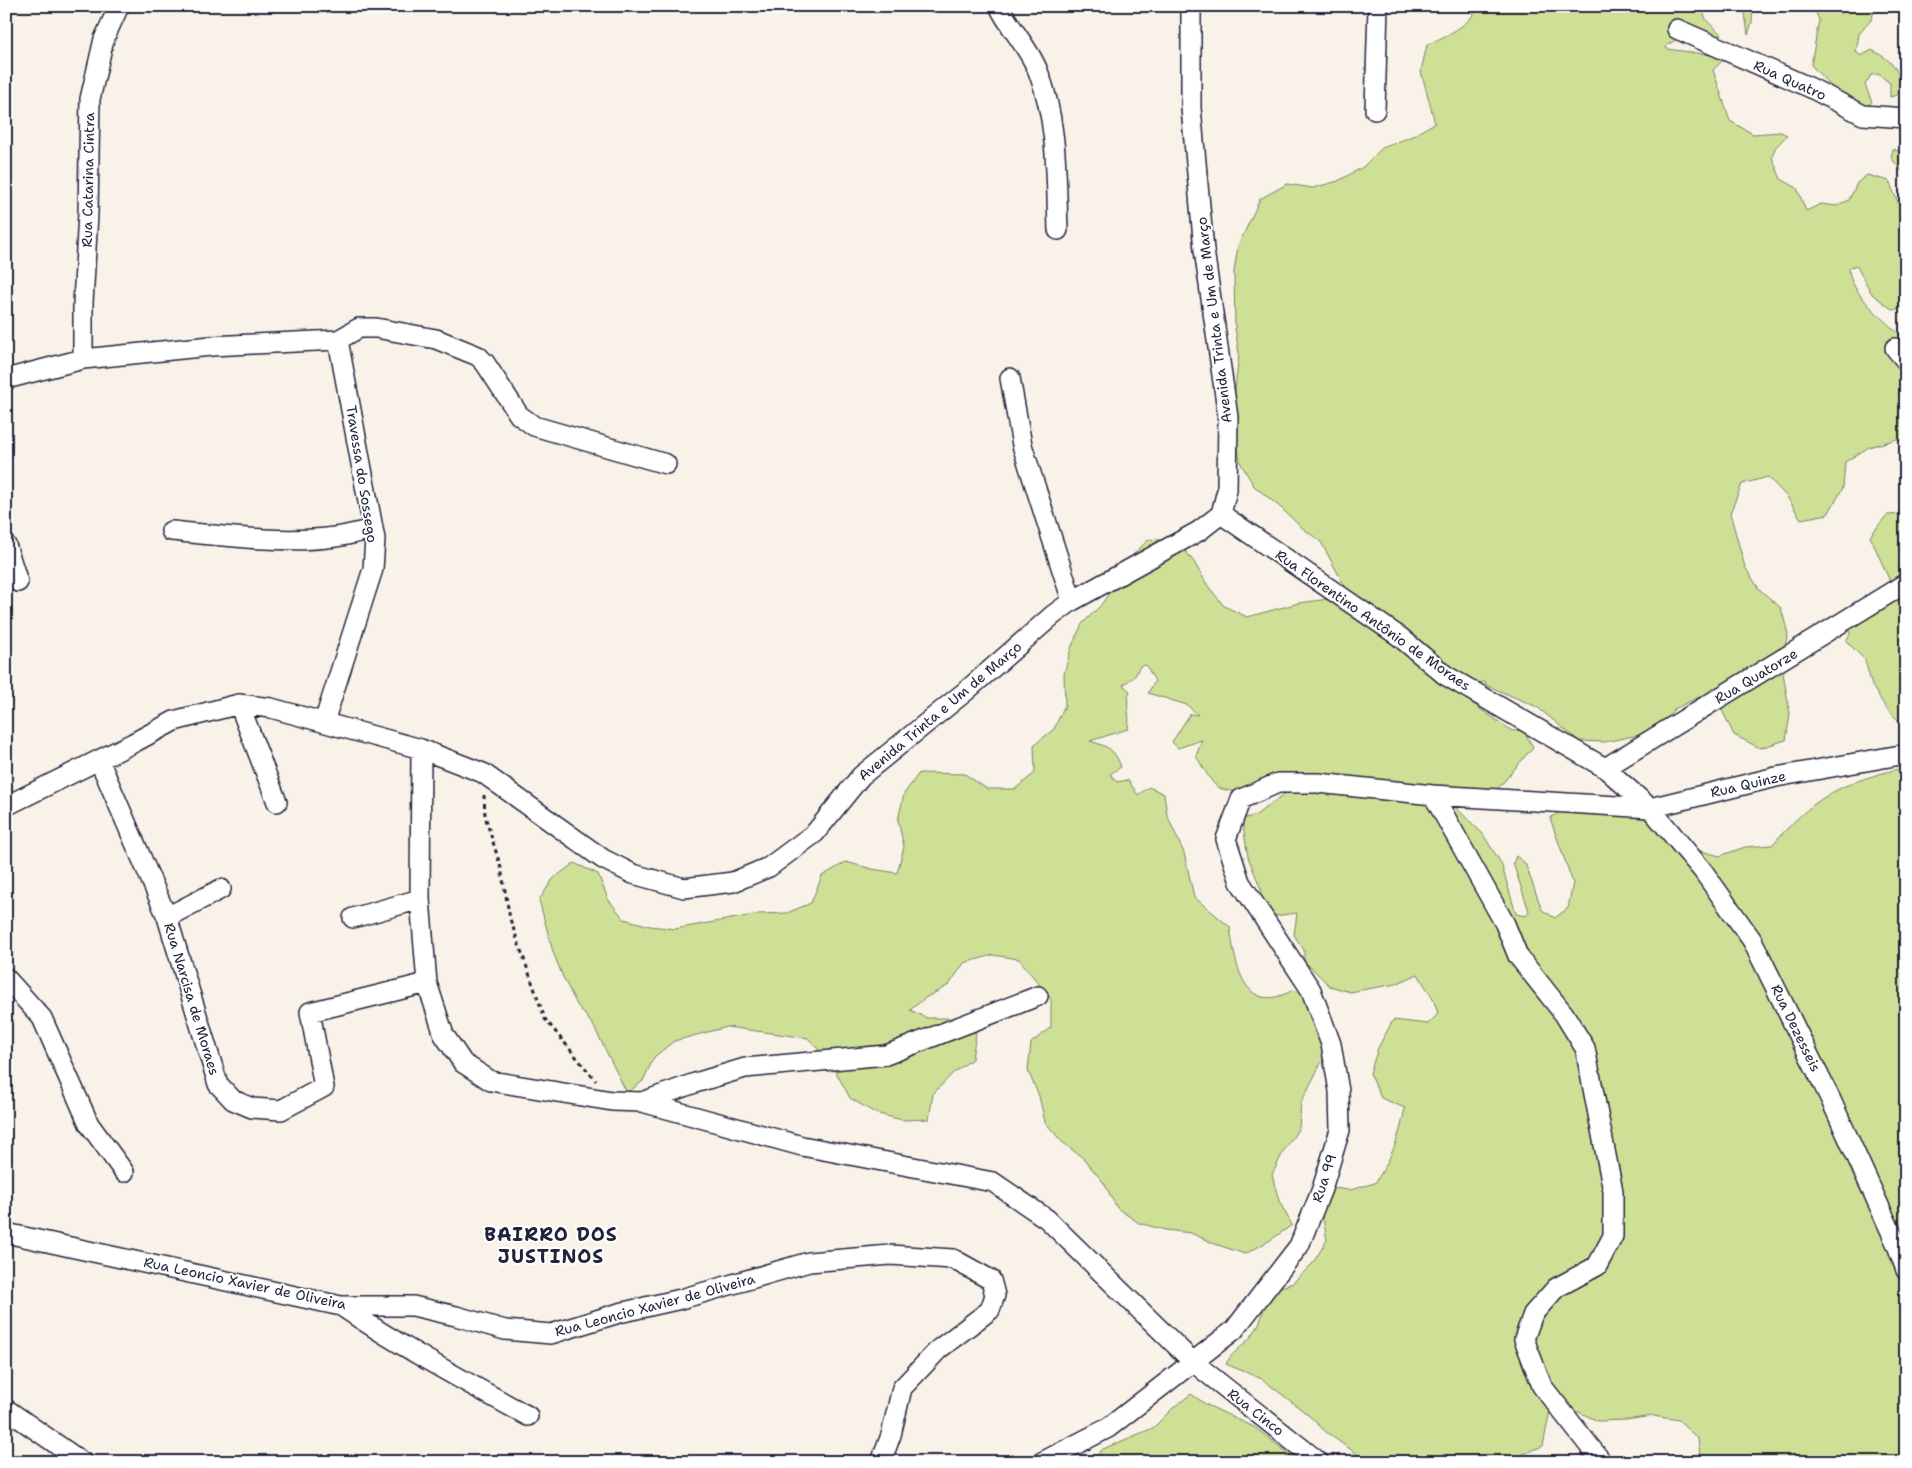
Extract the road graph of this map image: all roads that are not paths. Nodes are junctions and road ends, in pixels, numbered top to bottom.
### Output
1 (119, 6) edge
2 (999, 6) edge
3 (1191, 6) edge
4 (1378, 6) edge
5 (1677, 29) dead end
6 (1375, 110) dead end
7 (1906, 118) edge
8 (1058, 230) dead end
9 (338, 340) junction
10 (83, 359) junction
11 (1010, 378) dead end
12 (6, 379) edge
13 (666, 464) dead end
14 (1221, 514) junction
15 (373, 529) junction
16 (171, 531) dead end
17 (6, 544) edge
18 (18, 582) dead end
19 (1906, 583) edge
20 (1072, 601) junction
21 (240, 704) junction
22 (324, 722) junction
23 (420, 749) junction
24 (1906, 754) edge
25 (99, 760) junction
26 (1605, 768) junction
27 (1433, 794) junction
28 (1241, 799) joint
29 (276, 802) dead end
30 (6, 806) edge
31 (1650, 808) junction
32 (222, 889) dead end
33 (420, 899) junction
34 (167, 917) junction
35 (353, 918) dead end
36 (6, 978) edge
37 (427, 983) junction
38 (1038, 996) dead end
39 (642, 1102) junction
40 (124, 1172) dead end
41 (6, 1233) edge
42 (1906, 1270) edge
43 (341, 1306) junction
44 (1193, 1362) junction
45 (6, 1409) edge
46 (528, 1416) dead end
47 (82, 1462) edge
48 (881, 1462) edge
49 (1042, 1462) edge
50 (1319, 1462) edge
51 (1602, 1462) edge

1 - 10 street, Rua Catarina Cintra
2 - 8 street
3 - 14 street, Avenida Trinta e Um de Março
4 - 6 street
5 - 7 street, Rua Quatro
9 - 10 street
9 - 13 street
9 - 15 street, Travessa do Sossego
10 - 12 street
11 - 20 street
14 - 20 street, Avenida Trinta e Um de Março
14 - 26 street, Rua Florentino Antônio de Moraes
15 - 16 street
15 - 22 street, Travessa do Sossego
17 - 18 street
19 - 26 street, Rua Quatorze
20 - 23 street, Avenida Trinta e Um de Março
21 - 22 street, Avenida Trinta e Um de Março
21 - 25 street, Avenida Trinta e Um de Março
21 - 29 street
22 - 23 street, Avenida Trinta e Um de Março
23 - 33 street
24 - 31 street, Rua Quinze
25 - 30 street, Avenida Trinta e Um de Março
25 - 34 street, Rua Narcisa de Moraes
26 - 31 street
27 - 28 street, Rua Quinze
27 - 31 street, Rua Quinze
27 - 51 street
28 - 44 street, Rua 99
31 - 42 street, Rua Dezesseis
32 - 34 street
33 - 35 street
33 - 37 street
34 - 37 street, Rua Narcisa de Moraes
36 - 40 street
37 - 39 street
38 - 39 street
39 - 44 street, Rua Cinco
41 - 43 street, Rua Leoncio Xavier de Oliveira
43 - 46 street
43 - 48 street, Rua Leoncio Xavier de Oliveira
44 - 49 street, Rua 99
44 - 50 street, Rua Cinco
45 - 47 street

